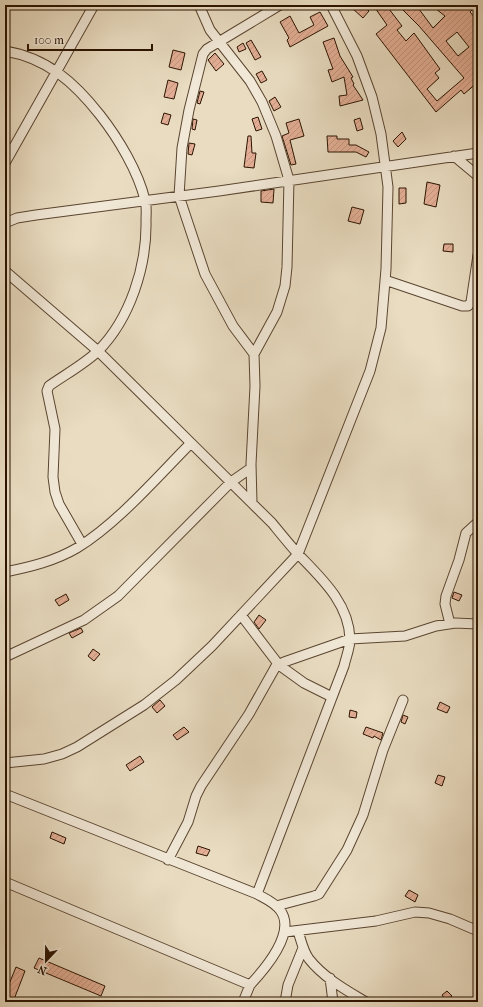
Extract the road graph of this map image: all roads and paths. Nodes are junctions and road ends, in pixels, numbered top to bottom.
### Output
1 (94, 5) edge
2 (199, 5) edge
3 (280, 5) edge
4 (331, 5) edge
5 (220, 41) junction
6 (5, 51) edge
7 (56, 71) junction
8 (478, 153) edge
9 (454, 156) junction
10 (5, 163) edge
11 (386, 167) junction
12 (478, 176) edge
13 (289, 180) junction
14 (179, 196) junction
15 (146, 201) junction
16 (5, 223) edge
17 (478, 255) edge
18 (5, 271) edge
19 (385, 280) junction
20 (98, 351) junction
21 (254, 354) junction
22 (191, 443) junction
23 (251, 468) junction
24 (231, 482) junction
25 (252, 503) junction
26 (478, 522) edge
27 (82, 544) junction
28 (298, 554) junction
29 (5, 572) edge
30 (242, 615) junction
31 (450, 624) junction
32 (478, 624) edge
33 (350, 639) junction
34 (5, 656) edge
35 (279, 665) junction
36 (332, 697) junction
37 (403, 700) dead end
38 (5, 763) edge
39 (5, 794) edge
40 (168, 860) junction
41 (5, 882) edge
42 (257, 894) junction
43 (276, 906) junction
44 (298, 930) junction
45 (478, 931) edge
46 (285, 932) junction
47 (303, 948) junction
48 (330, 978) junction
49 (250, 985) junction
50 (243, 1002) edge
51 (284, 1002) edge
52 (333, 1002) edge
53 (366, 1002) edge

1 - 7 street
2 - 5 street
3 - 5 street
4 - 11 street
5 - 13 street
5 - 14 street
6 - 7 street
7 - 10 street
7 - 15 street
8 - 9 street
9 - 11 street
9 - 12 street
11 - 13 street
11 - 19 street
13 - 14 street
13 - 21 street
14 - 15 street
14 - 21 street
15 - 16 street
15 - 20 street
17 - 19 street
18 - 20 street
19 - 28 street
20 - 22 street
20 - 27 street
21 - 23 street
22 - 24 street
22 - 27 street
23 - 24 street
23 - 25 street
24 - 25 street
24 - 34 street
25 - 28 street
26 - 31 street
27 - 29 street
28 - 30 street
28 - 33 street
30 - 35 street
30 - 38 street
31 - 32 street
31 - 33 street
33 - 35 street
33 - 36 street
35 - 36 street
35 - 40 street
36 - 42 street
37 - 43 street
39 - 40 street
40 - 42 street
41 - 49 street
42 - 43 street
43 - 46 street
44 - 45 street
44 - 46 street
44 - 47 street
46 - 49 street
47 - 48 street
47 - 51 street
48 - 52 street
48 - 53 street
49 - 50 street

